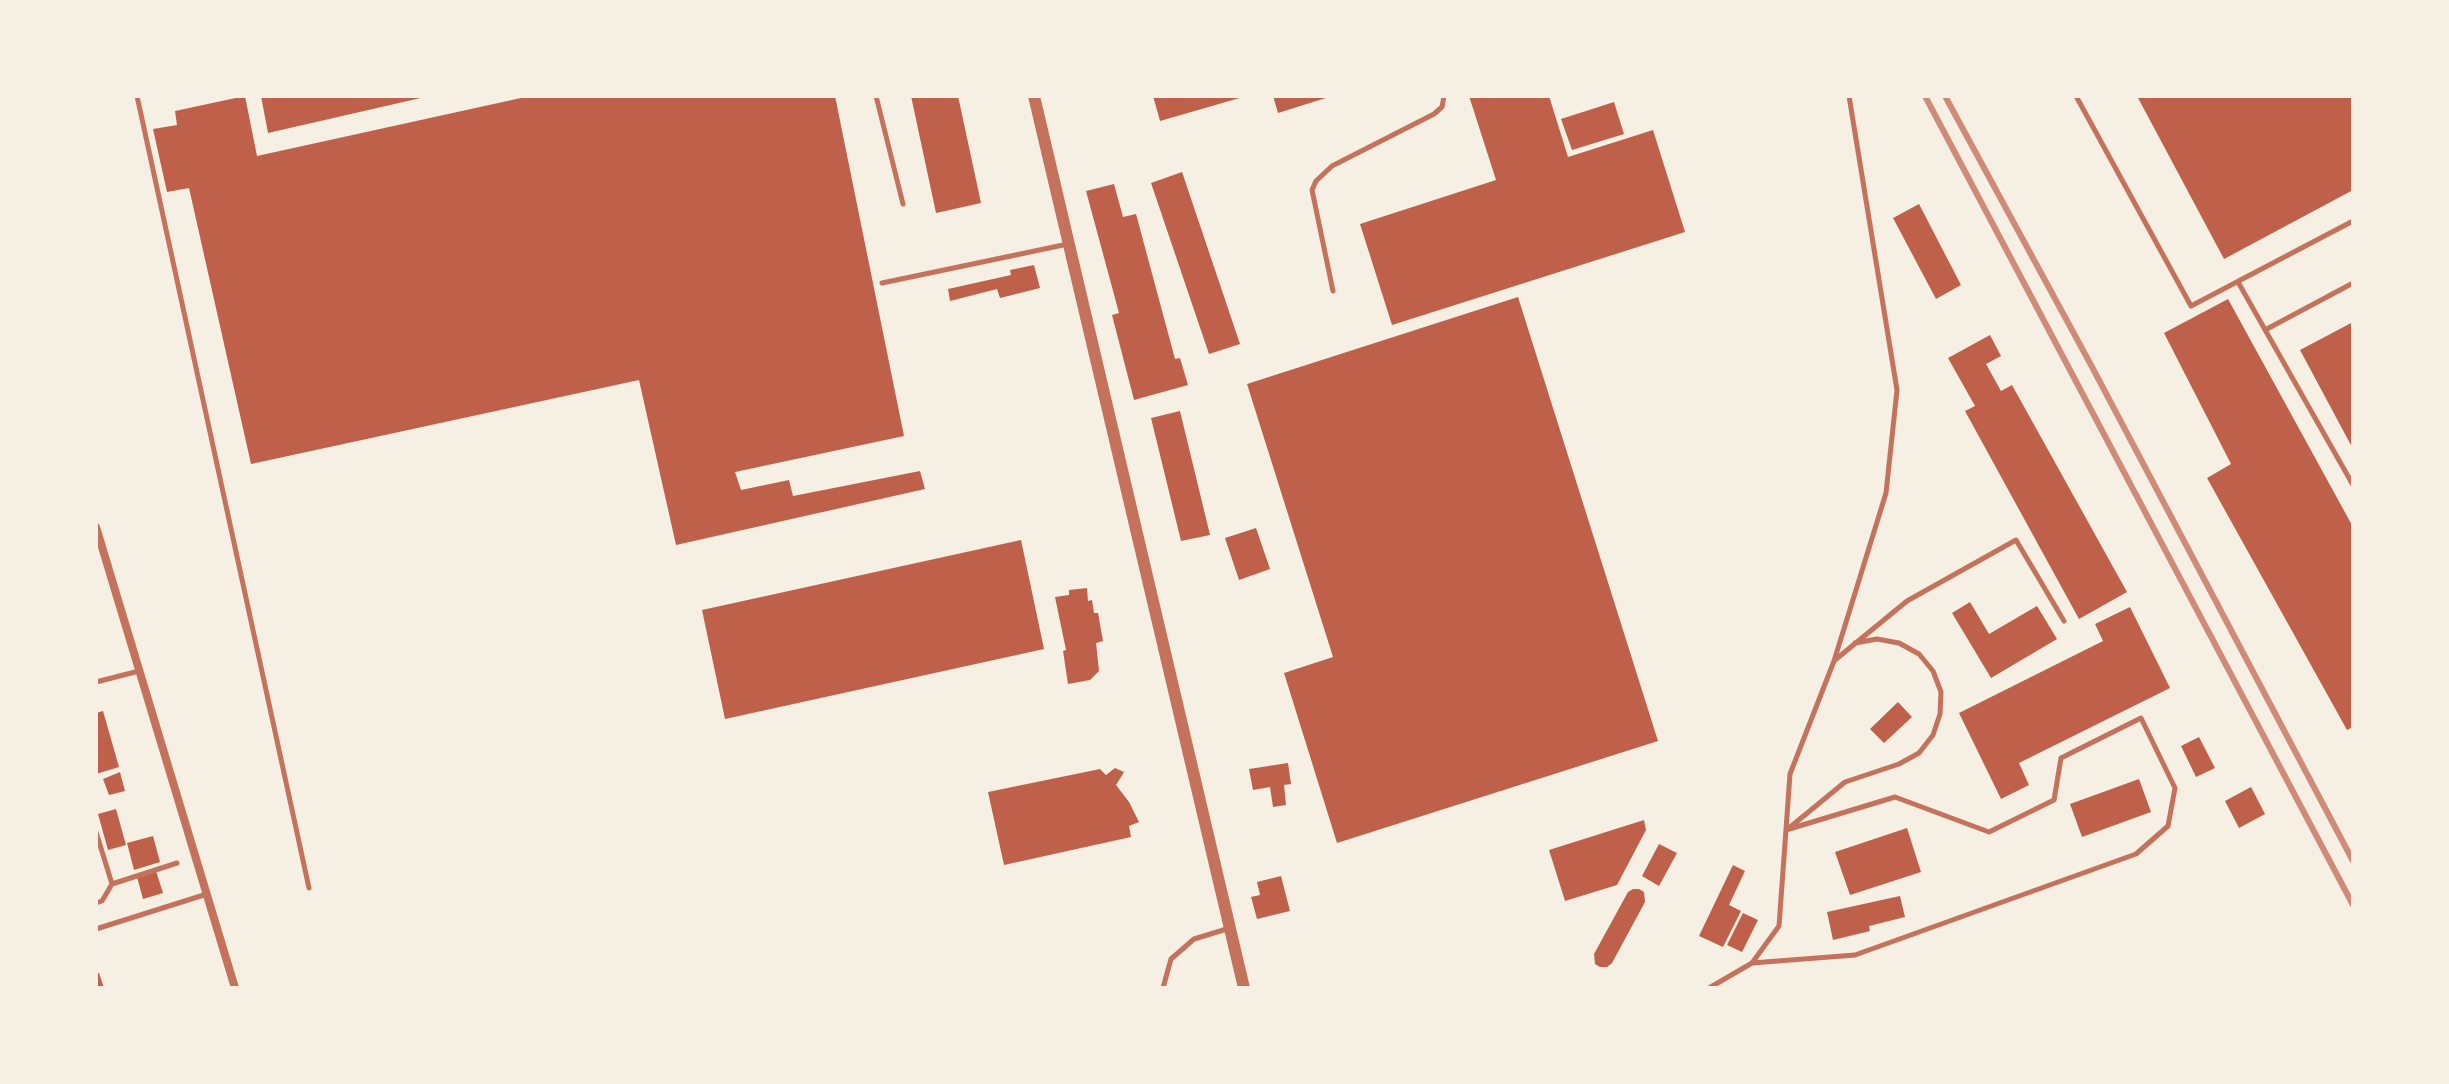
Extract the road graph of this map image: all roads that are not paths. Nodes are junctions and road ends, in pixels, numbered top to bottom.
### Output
1 (137, 96) edge
2 (876, 96) edge
3 (1034, 96) edge
4 (1444, 96) edge
5 (1849, 96) edge
6 (2076, 96) edge
7 (903, 204) dead end
8 (2353, 221) edge
9 (1069, 244) junction
10 (2238, 282) junction
11 (882, 283) dead end
12 (2353, 283) edge
13 (1333, 291) dead end
14 (2265, 330) junction
15 (2353, 485) edge
16 (96, 527) edge
17 (2064, 621) dead end
18 (1855, 643) junction
19 (1834, 661) junction
20 (139, 671) junction
21 (96, 682) edge
22 (1786, 830) junction
23 (96, 832) edge
24 (177, 863) dead end
25 (112, 884) junction
26 (309, 888) dead end
27 (207, 894) junction
28 (96, 903) edge
29 (1230, 928) junction
30 (96, 929) edge
31 (1752, 963) junction
32 (235, 988) edge
33 (1163, 988) edge
34 (1244, 988) edge
35 (1709, 988) edge

1 - 26 lane
2 - 7 lane
3 - 9 street
4 - 13 lane
5 - 19 lane
6 - 10 lane
8 - 10 lane
9 - 11 lane
9 - 29 street
10 - 14 lane
12 - 14 lane
14 - 15 lane
16 - 20 street
17 - 18 lane
18 - 19 lane
18 - 22 lane
19 - 22 lane
20 - 21 lane
20 - 27 street
22 - 31 lane
22 - 31 lane
23 - 25 lane
24 - 25 lane
25 - 28 lane
27 - 30 lane
27 - 32 street
29 - 33 lane
29 - 34 street
31 - 35 lane

